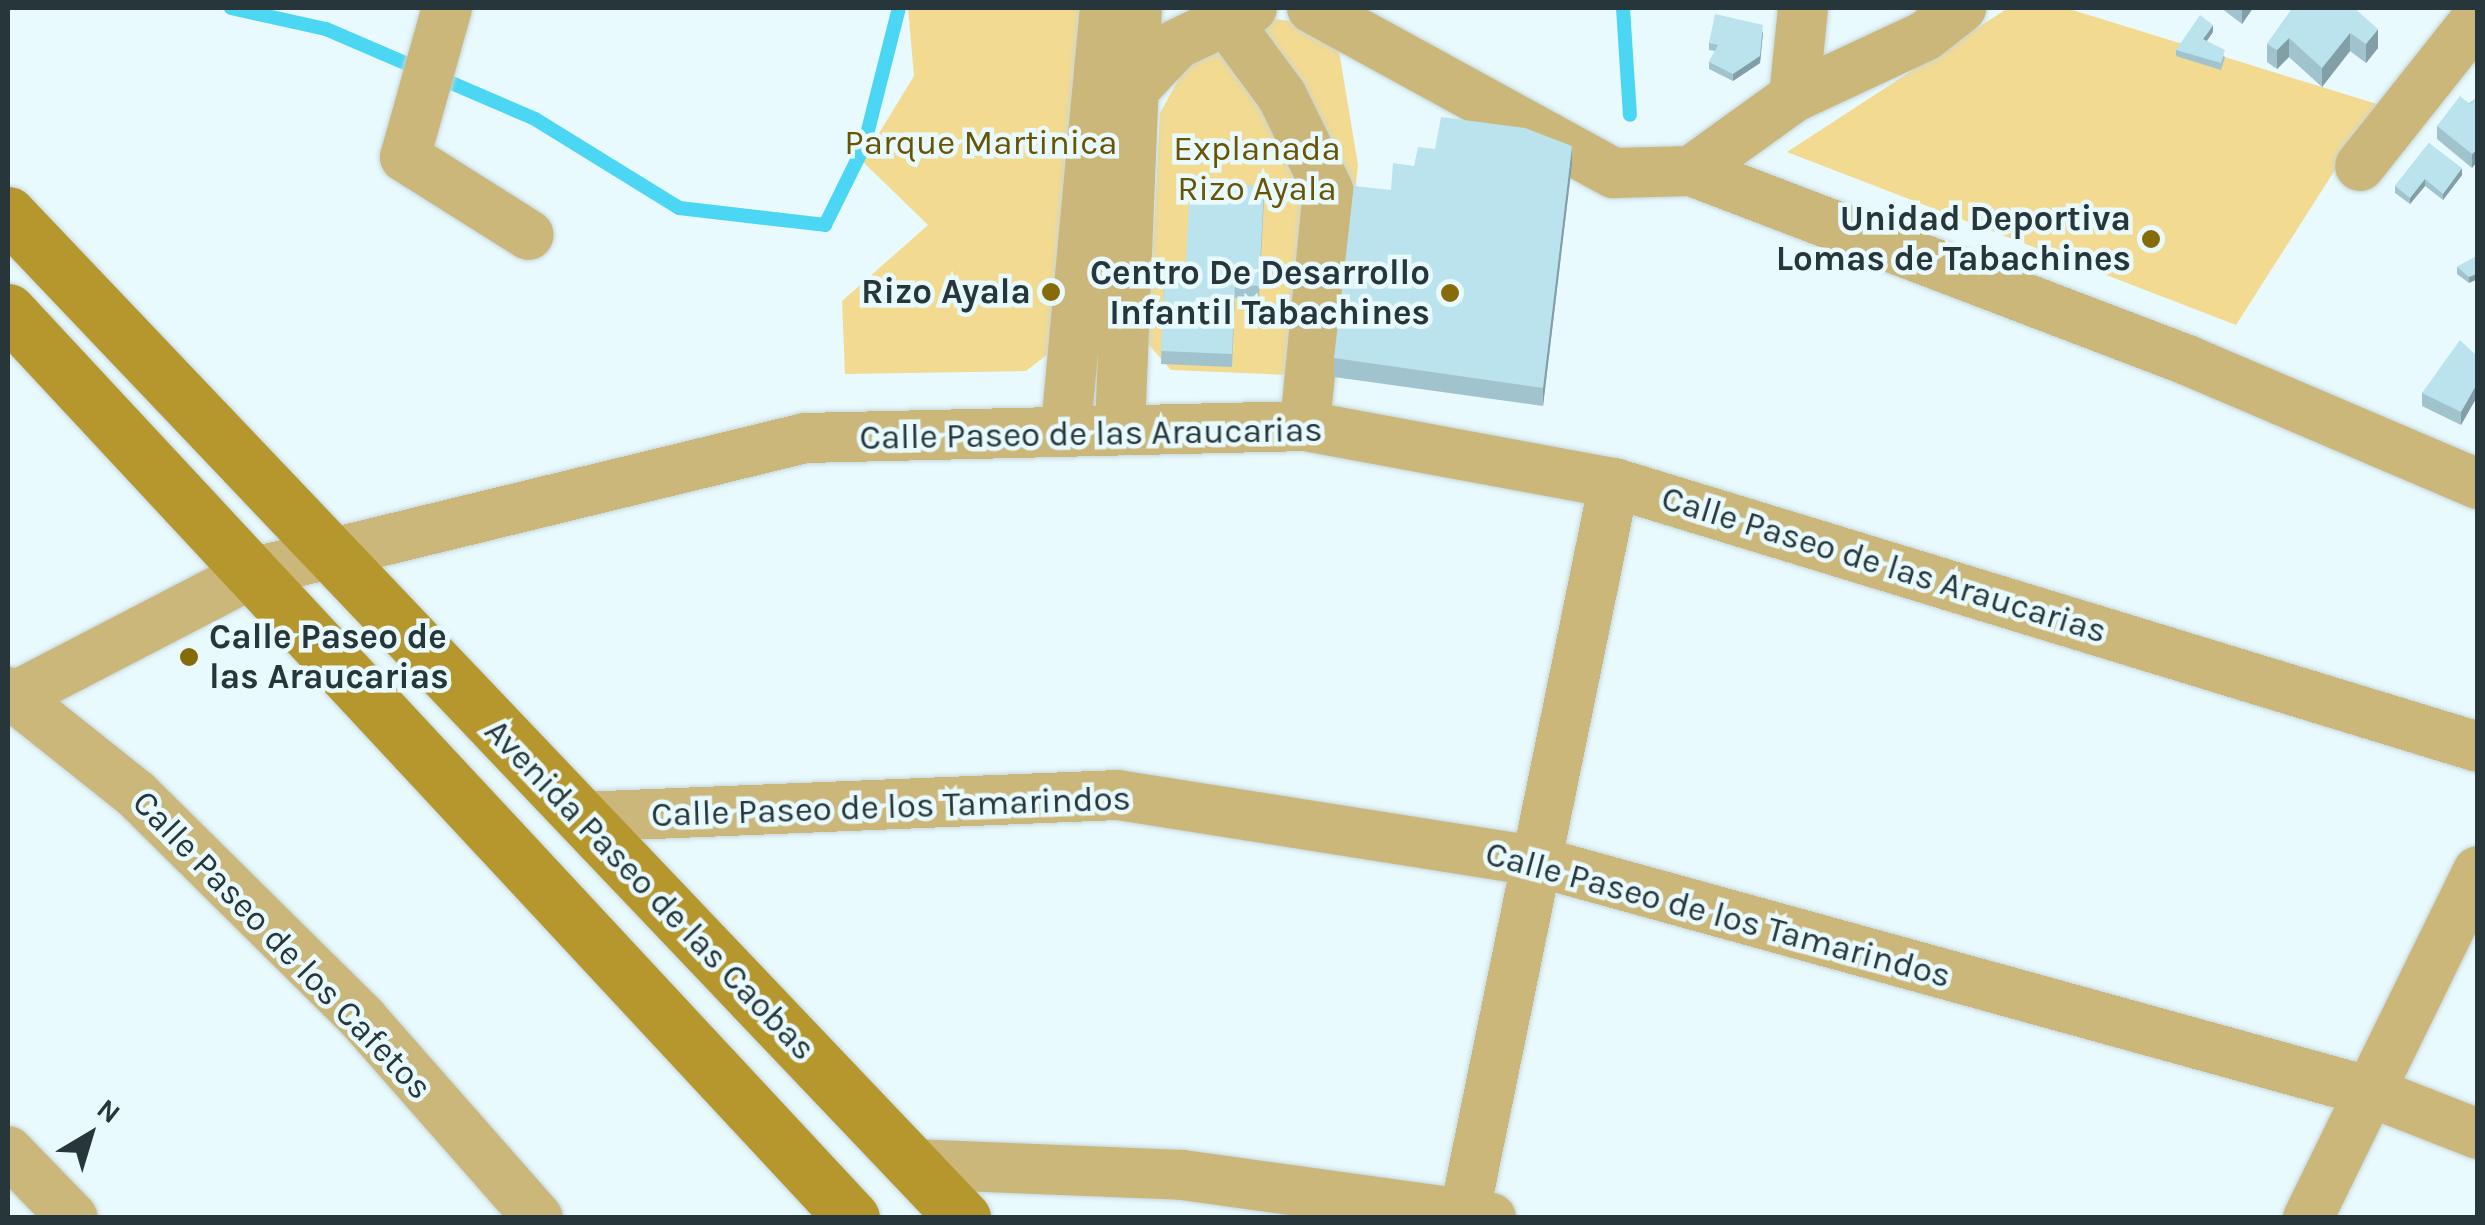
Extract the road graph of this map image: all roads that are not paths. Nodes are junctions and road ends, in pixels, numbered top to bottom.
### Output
1 (1105, 8) edge
2 (1138, 8) edge
3 (1312, 8) edge
4 (1803, 8) edge
5 (1961, 8) edge
6 (447, 12) edge
7 (1239, 14) edge
8 (2478, 17) edge
9 (1136, 86) junction
10 (1794, 96) junction
11 (2360, 166) dead end
12 (1691, 171) junction
13 (8, 214) edge
14 (530, 235) dead end
15 (8, 311) edge
16 (1304, 426) junction
17 (1066, 427) junction
18 (1120, 428) junction
19 (1614, 483) junction
20 (2478, 484) edge
21 (328, 550) junction
22 (256, 572) junction
23 (10, 696) edge
24 (2478, 747) edge
25 (580, 818) junction
26 (1536, 861) junction
27 (2478, 871) edge
28 (2368, 1091) junction
29 (2478, 1134) edge
30 (8, 1151) edge
31 (911, 1164) junction
32 (1478, 1214) edge
33 (73, 1218) edge
34 (538, 1218) edge
35 (852, 1218) edge
36 (963, 1218) edge
37 (2308, 1218) edge

1 - 17 street
2 - 9 street
3 - 12 street
4 - 10 street
5 - 10 street
6 - 14 street
7 - 9 street
7 - 16 street
8 - 11 street
9 - 18 street
10 - 12 street
12 - 20 street
13 - 21 main road, Avenida Paseo de las Caobas
15 - 22 main road, Avenida Paseo de las Caobas
16 - 18 street, Calle Paseo de las Araucarias
16 - 19 street, Calle Paseo de las Araucarias
17 - 18 street, Calle Paseo de las Araucarias
17 - 21 street, Calle Paseo de las Araucarias
19 - 24 street, Calle Paseo de las Araucarias
19 - 26 street
21 - 22 street, Calle Paseo de las Araucarias
21 - 25 main road, Avenida Paseo de las Caobas
22 - 23 street, Calle Paseo de las Araucarias
22 - 35 main road, Avenida Paseo de las Caobas
23 - 34 street, Calle Paseo de los Cafetos
25 - 26 street, Calle Paseo de los Tamarindos
25 - 31 main road, Avenida Paseo de las Caobas
26 - 28 street, Calle Paseo de los Tamarindos
26 - 32 street
27 - 28 street
28 - 29 street, Calle Paseo de los Tamarindos
28 - 37 street
30 - 33 street
31 - 32 street
31 - 36 main road, Avenida Paseo de las Caobas

